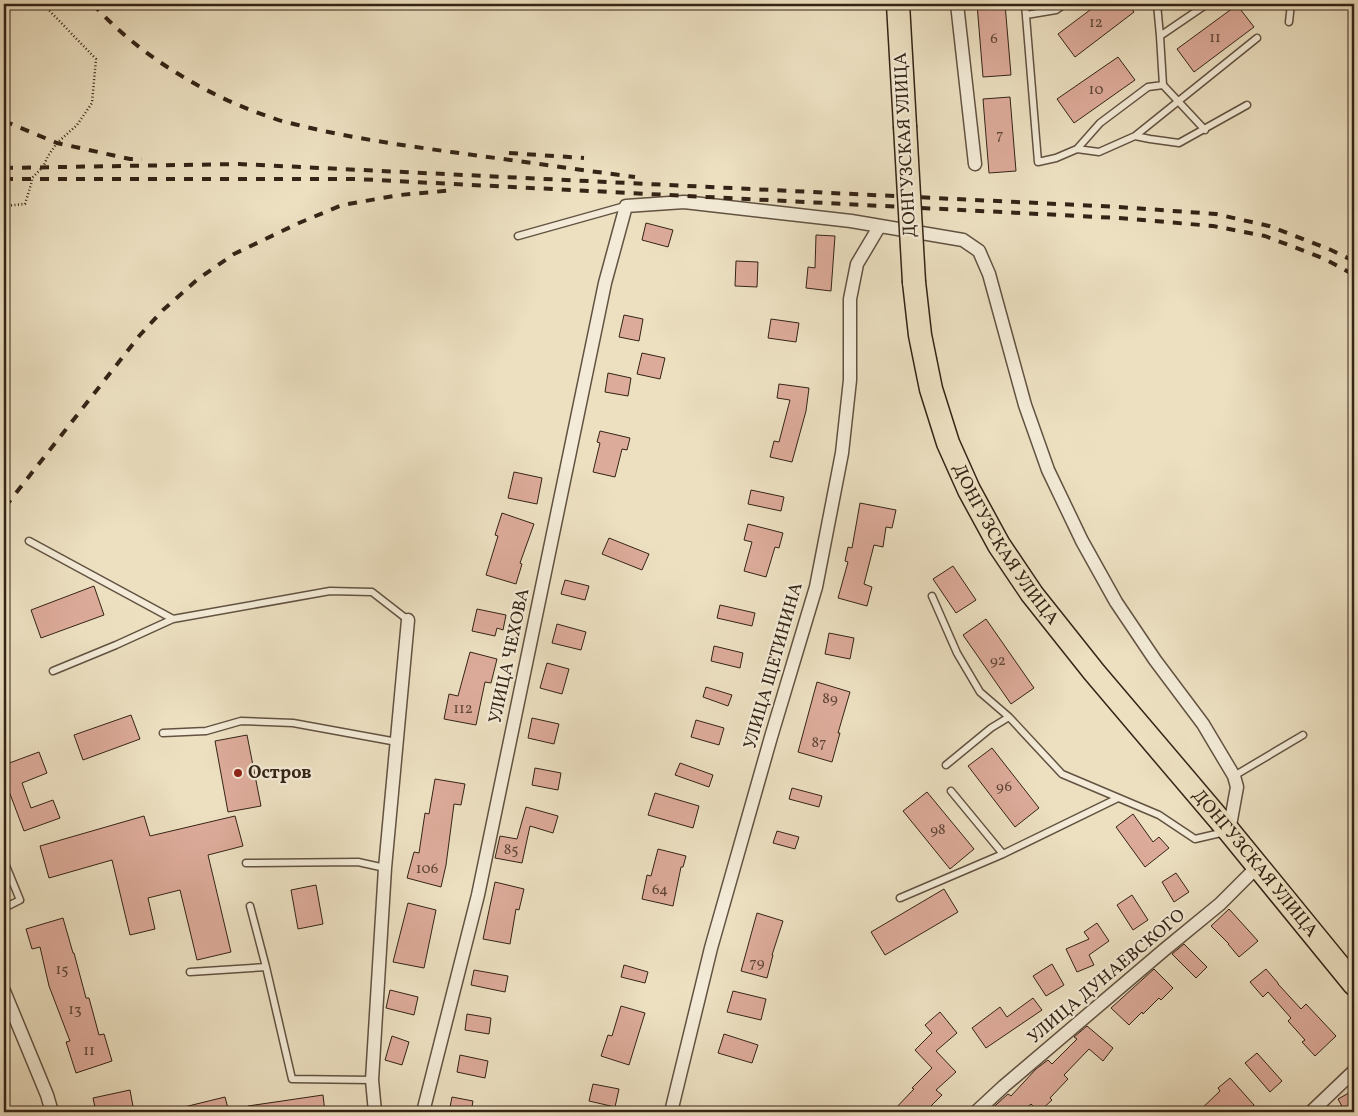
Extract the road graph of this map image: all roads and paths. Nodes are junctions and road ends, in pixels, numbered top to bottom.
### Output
1 (44, 4) edge
2 (898, 4) edge
3 (957, 4) edge
4 (1025, 4) edge
5 (1065, 4) edge
6 (1157, 4) edge
7 (1206, 4) edge
8 (1291, 4) edge
9 (1026, 15) junction
10 (1289, 22) dead end
11 (1160, 36) junction
12 (1257, 38) dead end
13 (1163, 84) junction
14 (1178, 101) junction
15 (1247, 105) dead end
16 (1205, 130) junction
17 (1135, 136) junction
18 (1077, 149) junction
19 (975, 164) dead end
20 (4, 206) edge
21 (626, 206) junction
22 (879, 227) junction
23 (518, 236) dead end
24 (29, 541) dead end
25 (932, 596) dead end
26 (173, 618) junction
27 (408, 620) joint
28 (53, 671) dead end
29 (1009, 717) junction
30 (163, 733) dead end
31 (1303, 735) dead end
32 (397, 742) junction
33 (946, 765) dead end
34 (1234, 776) junction
35 (951, 791) dead end
36 (1118, 798) junction
37 (1229, 831) junction
38 (1003, 854) junction
39 (4, 861) edge
40 (246, 863) dead end
41 (1258, 866) junction
42 (385, 868) junction
43 (900, 898) dead end
44 (250, 906) dead end
45 (4, 908) edge
46 (266, 967) junction
47 (190, 972) dead end
48 (1354, 984) edge
49 (4, 990) edge
50 (1354, 1071) edge
51 (372, 1080) junction
52 (52, 1112) edge
53 (375, 1112) edge
54 (423, 1112) edge
55 (671, 1112) edge
56 (976, 1112) edge
57 (1311, 1112) edge

1 - 20 path
2 - 37 highway, ДОНГУЗСКАЯ УЛИЦА, bridge
3 - 19 street
4 - 9 lane
5 - 9 lane
6 - 11 lane
7 - 11 lane
8 - 10 lane
9 - 18 lane
11 - 13 lane
12 - 14 lane
13 - 14 lane
13 - 18 lane
14 - 16 lane
14 - 17 lane
15 - 16 lane
16 - 17 lane
17 - 18 lane
21 - 22 street
21 - 23 lane
21 - 54 street, УЛИЦА ЧЕХОВА
22 - 34 street
22 - 55 street, УЛИЦА ЩЕТИНИНА
24 - 26 lane
25 - 29 lane
26 - 27 lane
26 - 28 lane
27 - 32 street
29 - 33 lane
29 - 36 lane
30 - 32 lane
31 - 34 lane
32 - 42 street
34 - 37 street
35 - 38 lane
36 - 37 lane
36 - 38 lane
37 - 41 highway, ДОНГУЗСКАЯ УЛИЦА
38 - 43 lane
39 - 45 lane
40 - 42 lane
41 - 48 highway, ДОНГУЗСКАЯ УЛИЦА
41 - 56 street, УЛИЦА ДУНАЕВСКОГО
42 - 51 street
44 - 46 lane
46 - 47 lane
46 - 51 lane
49 - 52 street
50 - 57 street
51 - 53 street

